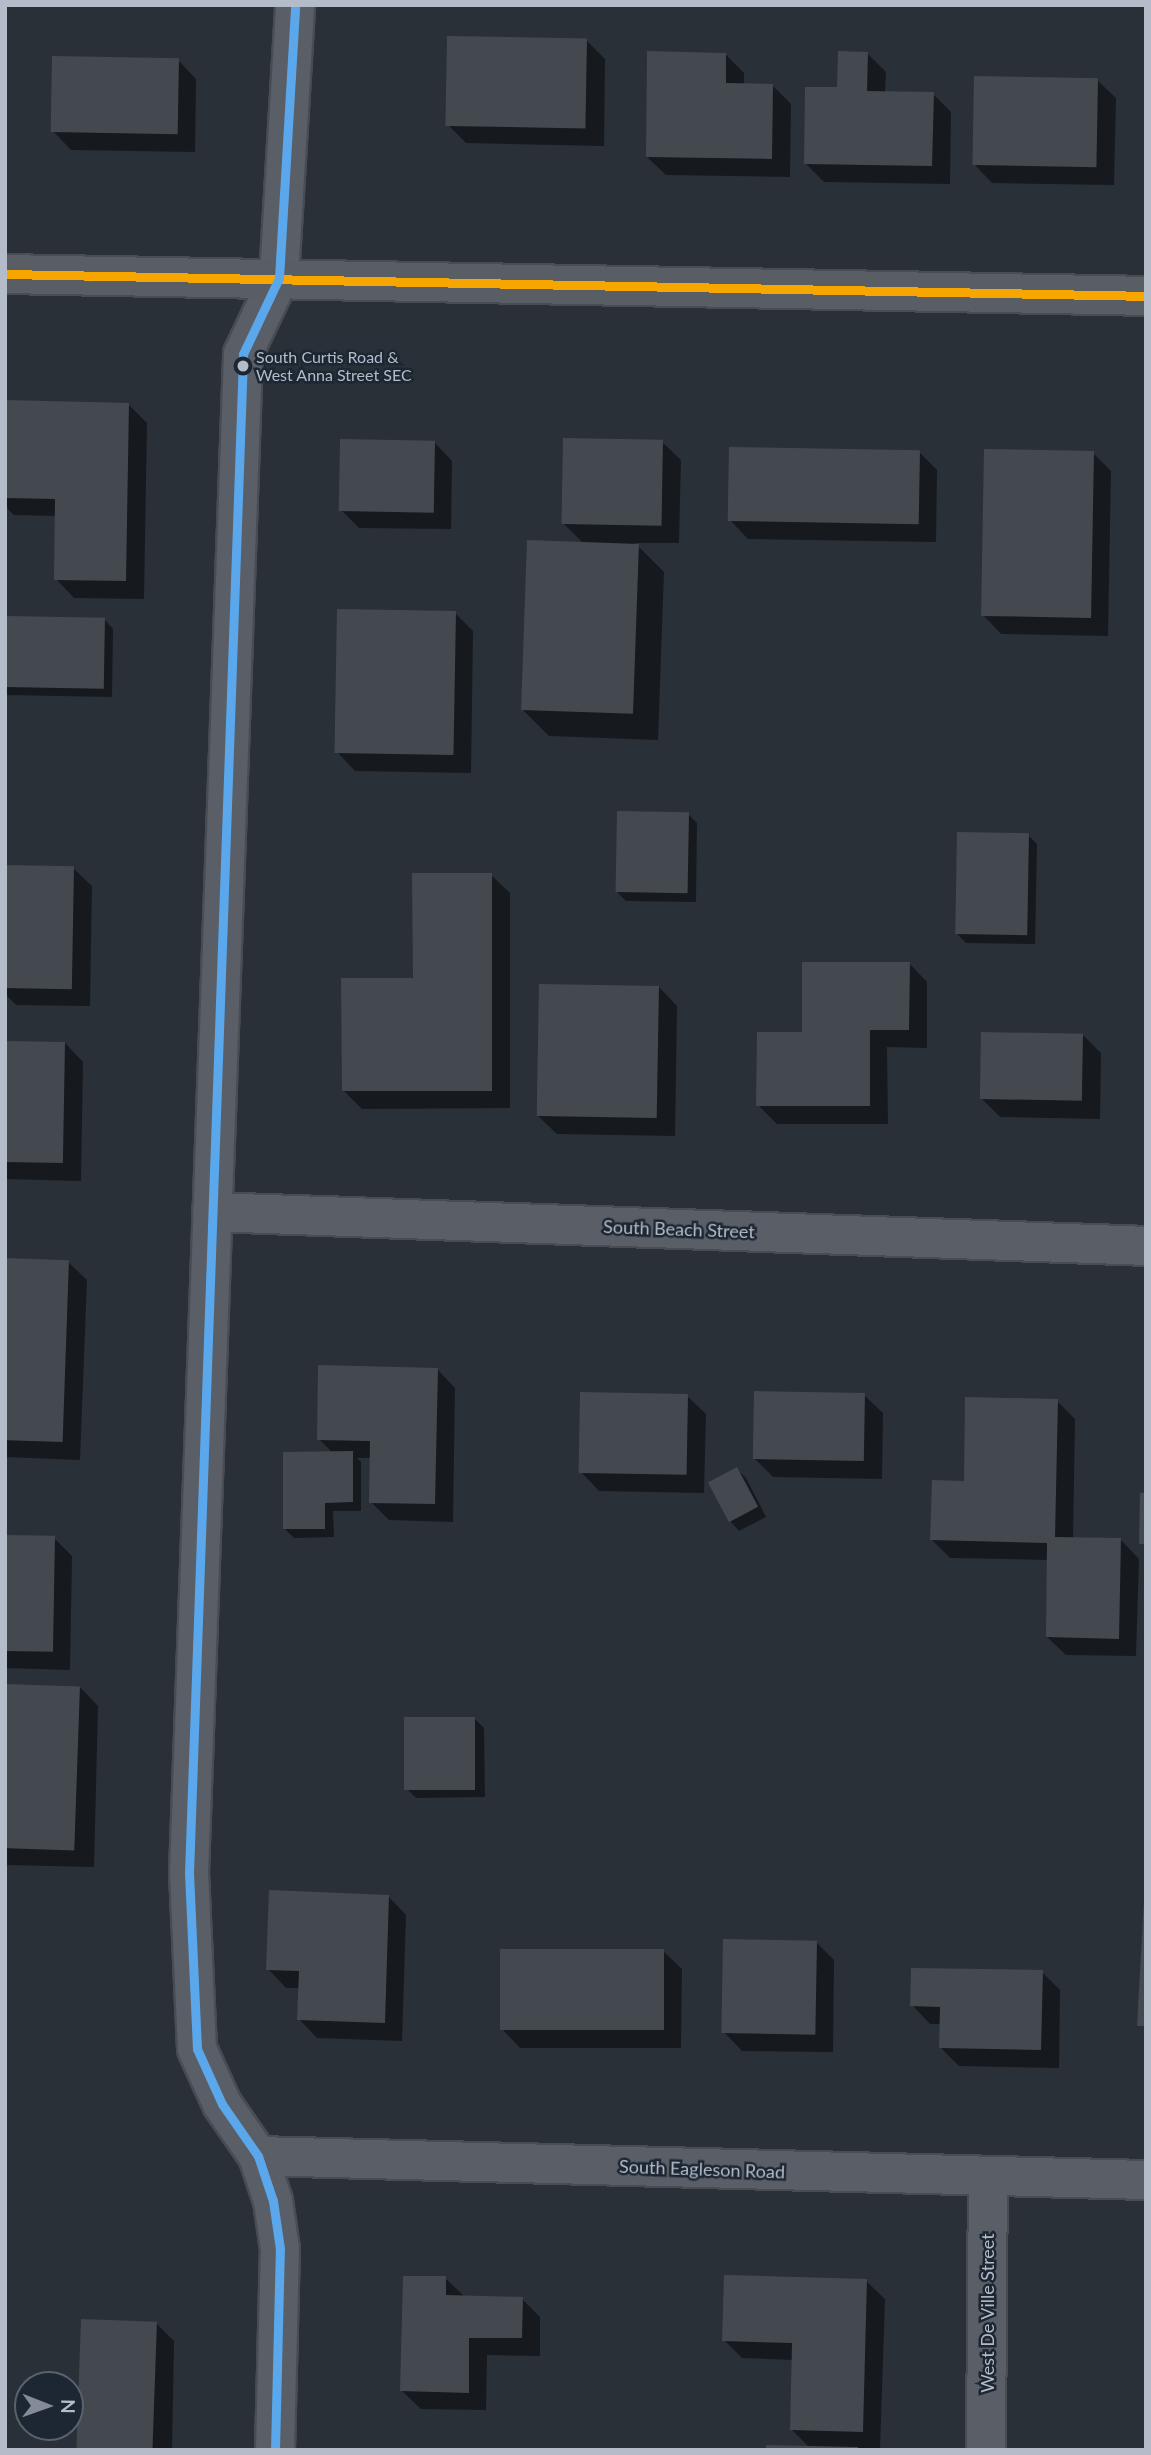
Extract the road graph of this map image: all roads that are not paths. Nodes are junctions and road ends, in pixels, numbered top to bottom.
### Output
1 (295, 5) edge
2 (5, 274) edge
3 (279, 278) junction
4 (1146, 296) edge
5 (212, 1212) junction
6 (1146, 1246) edge
7 (258, 2157) junction
8 (988, 2176) junction
9 (1146, 2180) edge
10 (275, 2450) edge
11 (986, 2450) edge

1 - 3 street
2 - 3 main road
3 - 4 main road
3 - 5 street
5 - 6 street, South Beach Street
5 - 7 street
7 - 8 street, South Eagleson Road
7 - 10 street
8 - 9 street, South Eagleson Road
8 - 11 street, West De Ville Street

